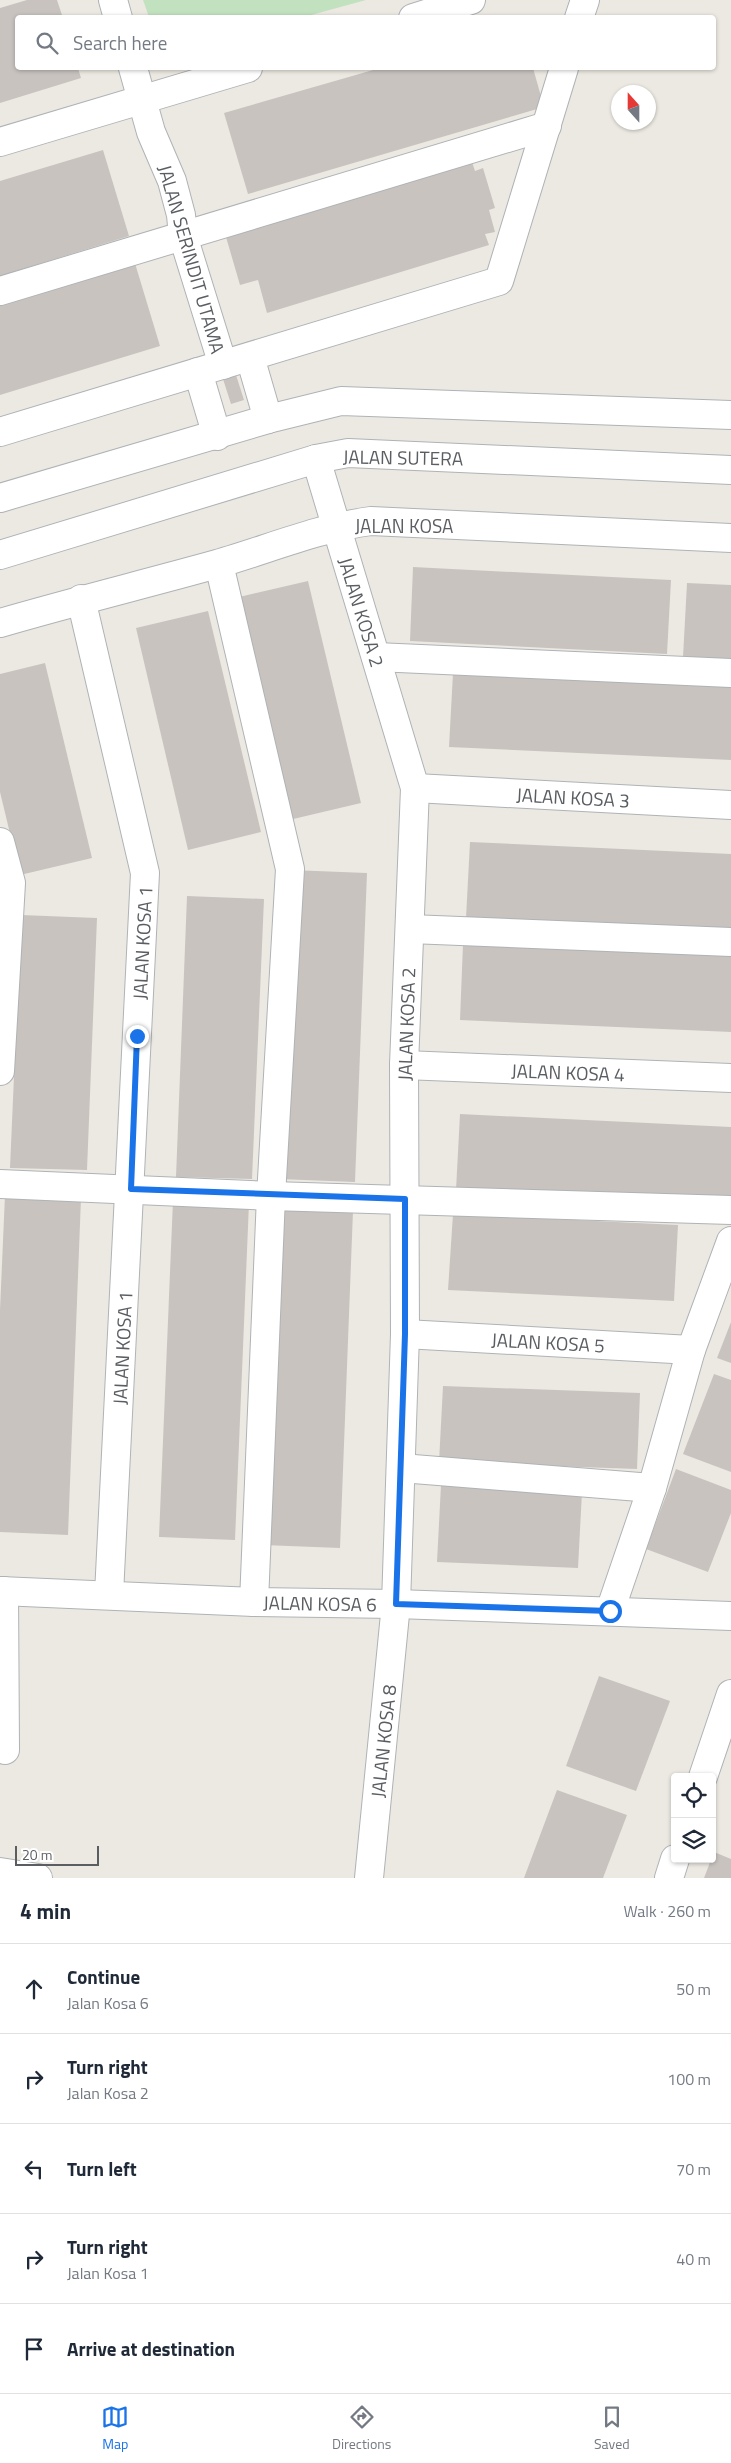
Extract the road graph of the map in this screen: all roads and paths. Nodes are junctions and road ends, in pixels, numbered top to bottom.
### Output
1 (113, 0) edge
2 (471, 0) edge
3 (585, 0) edge
4 (117, 15) edge
5 (423, 15) edge
6 (580, 15) edge
7 (134, 70) edge
8 (241, 70) edge
9 (563, 70) edge
10 (142, 99) junction
11 (547, 126) junction
12 (0, 142) edge
13 (183, 236) junction
14 (0, 291) edge
15 (250, 357) junction
16 (211, 369) junction
17 (731, 415) edge
18 (268, 419) junction
19 (0, 432) edge
20 (217, 436) junction
21 (316, 459) junction
22 (731, 470) edge
23 (0, 498) edge
24 (336, 526) junction
25 (731, 538) edge
26 (0, 555) edge
27 (219, 564) junction
28 (81, 599) junction
29 (0, 623) edge
30 (376, 657) junction
31 (731, 673) edge
32 (415, 788) junction
33 (731, 805) edge
34 (0, 842) edge
35 (410, 929) junction
36 (731, 942) edge
37 (404, 1065) junction
38 (0, 1071) edge
39 (731, 1078) edge
40 (0, 1184) edge
41 (131, 1189) junction
42 (270, 1196) junction
43 (405, 1199) junction
44 (731, 1210) edge
45 (731, 1240) edge
46 (405, 1334) junction
47 (691, 1350) junction
48 (401, 1468) junction
49 (652, 1488) junction
50 (2, 1591) edge
51 (109, 1594) junction
52 (254, 1602) junction
53 (396, 1604) junction
54 (610, 1611) junction
55 (731, 1616) edge
56 (731, 1694) edge
57 (5, 1750) dead end
58 (704, 1773) edge
59 (674, 1863) edge
60 (0, 1872) edge
61 (38, 1878) edge
62 (369, 1878) edge
63 (669, 1878) edge

1 - 4 street
2 - 5 street
3 - 6 street
7 - 10 street, JALAN SERINDIT UTAMA
8 - 10 street
9 - 11 street
10 - 12 street
10 - 13 street, JALAN SERINDIT UTAMA
11 - 13 street
11 - 15 street
13 - 14 street
13 - 16 street, JALAN SERINDIT UTAMA
15 - 16 street
15 - 18 street
16 - 19 street
16 - 20 street, JALAN SERINDIT UTAMA
17 - 18 street
18 - 20 street
20 - 23 street
21 - 22 street, JALAN SUTERA
21 - 24 street, JALAN KOSA 2
21 - 26 street, JALAN SUTERA
24 - 25 street, JALAN KOSA
24 - 27 street, JALAN KOSA
24 - 30 street, JALAN KOSA 2
27 - 28 street, JALAN KOSA
27 - 42 street
28 - 29 street, JALAN KOSA
28 - 41 street, JALAN KOSA 1
30 - 31 street
30 - 32 street, JALAN KOSA 2
32 - 33 street, JALAN KOSA 3
32 - 35 street, JALAN KOSA 2
34 - 38 street
35 - 36 street
35 - 37 street, JALAN KOSA 2
37 - 39 street, JALAN KOSA 4
37 - 43 street, JALAN KOSA 2
40 - 41 street
41 - 42 street
41 - 51 street, JALAN KOSA 1
42 - 43 street
42 - 52 street
43 - 44 street
43 - 46 street, JALAN KOSA 2
45 - 47 street
46 - 47 street, JALAN KOSA 5
46 - 48 street, JALAN KOSA 2
47 - 49 street
48 - 49 street
48 - 53 street, JALAN KOSA 2
49 - 54 street
50 - 51 street, JALAN KOSA 6
50 - 57 street
51 - 52 street, JALAN KOSA 6
52 - 53 street, JALAN KOSA 6
53 - 54 street, JALAN KOSA 6
53 - 62 street, JALAN KOSA 8
54 - 55 street, JALAN KOSA 6
56 - 58 street
59 - 63 street
60 - 61 street

